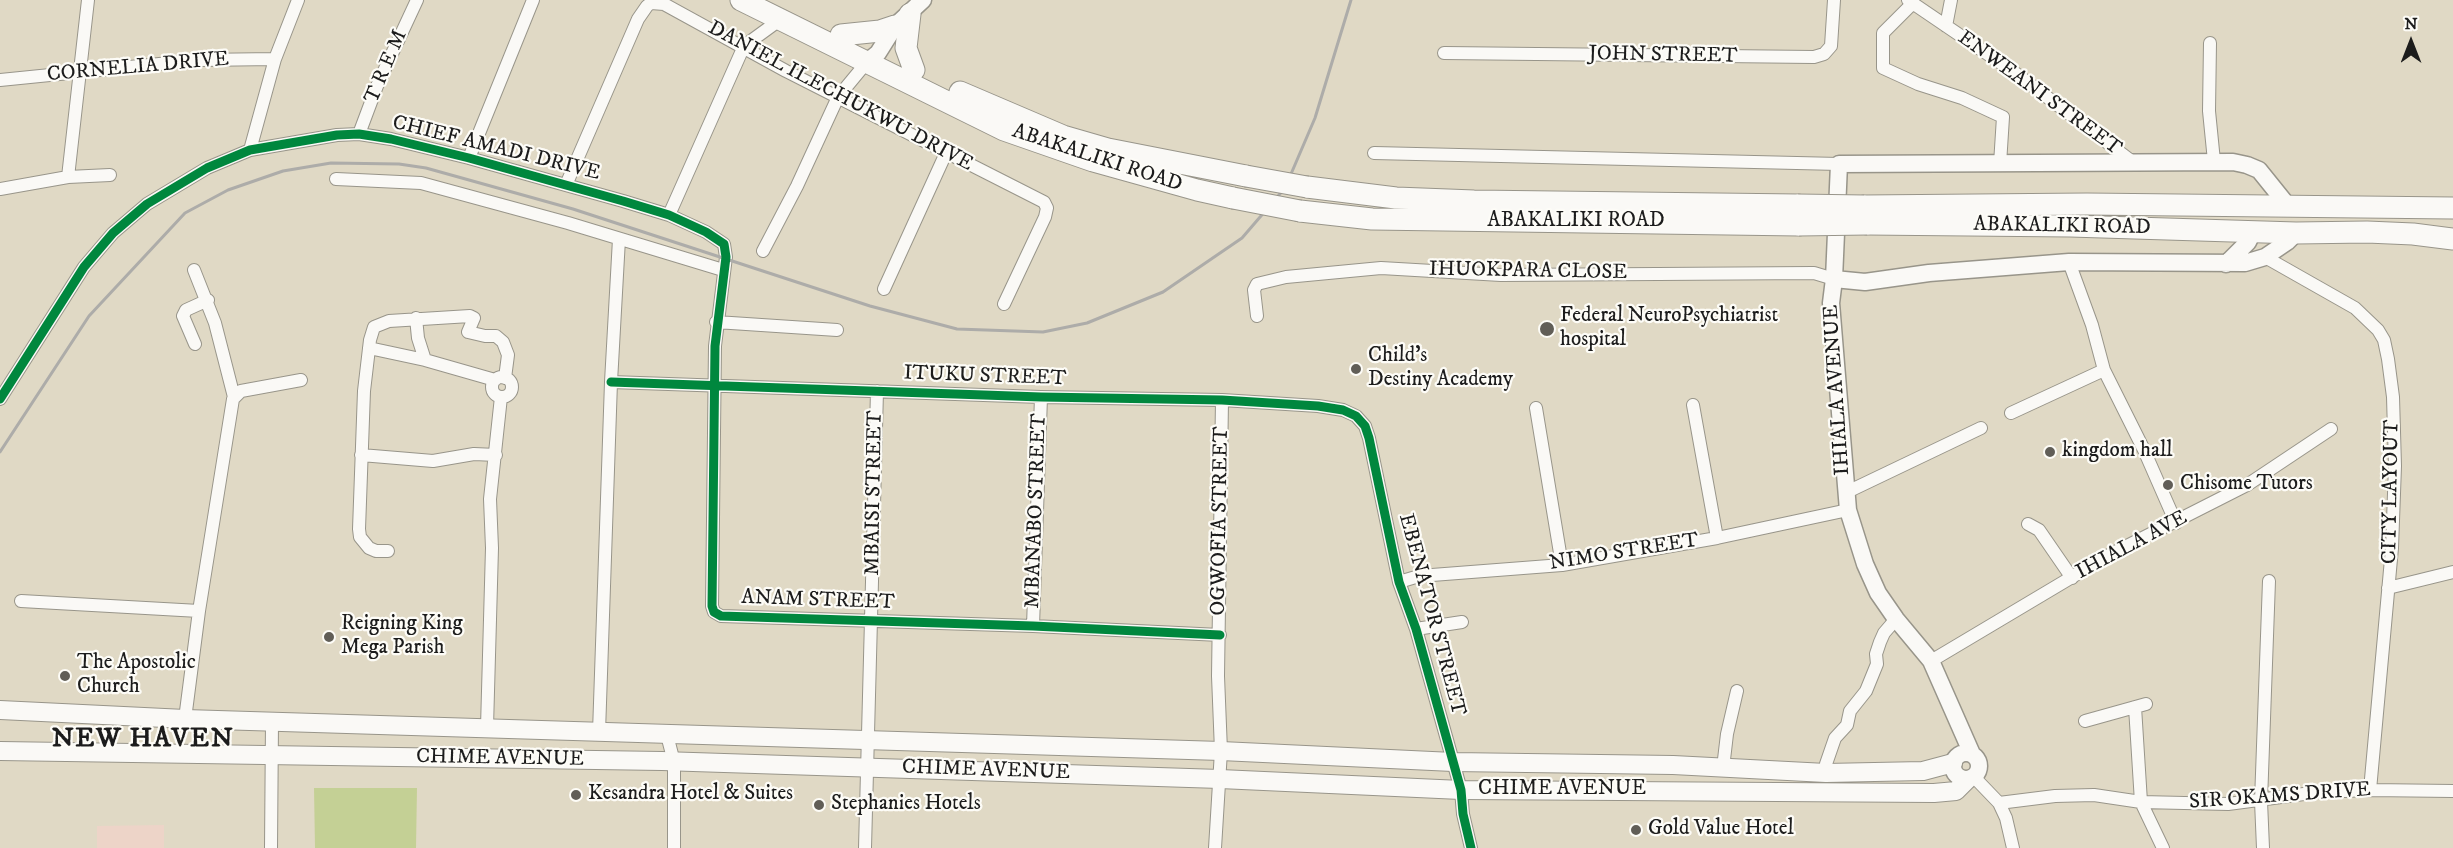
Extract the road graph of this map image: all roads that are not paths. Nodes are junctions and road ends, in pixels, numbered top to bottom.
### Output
1 (88, 0) edge
2 (298, 0) edge
3 (417, 0) edge
4 (533, 0) edge
5 (741, 0) edge
6 (1834, 0) edge
7 (1951, 0) edge
8 (650, 1) edge
9 (1910, 2) edge
10 (777, 10) edge
11 (909, 13) edge
12 (1946, 26) junction
13 (841, 34) junction
14 (2210, 42) dead end
15 (744, 46) junction
16 (1444, 53) dead end
17 (872, 57) junction
18 (275, 59) junction
19 (914, 70) junction
20 (80, 72) junction
21 (0, 80) edge
22 (838, 97) junction
23 (359, 134) junction
24 (250, 150) junction
25 (946, 153) junction
26 (1374, 153) dead end
27 (469, 158) junction
28 (2214, 161) junction
29 (2134, 163) junction
30 (1839, 164) junction
31 (2000, 164) junction
32 (110, 175) dead end
33 (68, 177) junction
34 (336, 179) dead end
35 (566, 184) junction
36 (0, 189) edge
37 (2277, 200) junction
38 (2453, 208) edge
39 (669, 215) junction
40 (1799, 215) junction
41 (1865, 215) junction
42 (2250, 231) junction
43 (2296, 233) junction
44 (620, 239) junction
45 (2453, 239) edge
46 (724, 244) joint
47 (763, 251) dead end
48 (2265, 257) junction
49 (2069, 262) junction
50 (2226, 264) junction
51 (194, 270) dead end
52 (723, 270) junction
53 (1834, 279) junction
54 (884, 289) dead end
55 (208, 300) junction
56 (1005, 304) dead end
57 (1257, 316) dead end
58 (416, 318) junction
59 (716, 322) junction
60 (837, 330) dead end
61 (195, 344) dead end
62 (369, 348) junction
63 (425, 360) junction
64 (2104, 370) junction
65 (301, 380) dead end
66 (500, 380) junction
67 (611, 382) junction
68 (715, 384) junction
69 (877, 391) junction
70 (234, 397) junction
71 (1041, 397) junction
72 (0, 399) edge
73 (1222, 400) junction
74 (1693, 405) dead end
75 (1536, 408) dead end
76 (2011, 413) dead end
77 (1356, 416) joint
78 (1981, 428) dead end
79 (2331, 429) dead end
80 (495, 454) junction
81 (361, 455) junction
82 (1845, 493) junction
83 (1848, 510) junction
84 (2176, 523) junction
85 (2028, 524) dead end
86 (1717, 538) junction
87 (388, 551) dead end
88 (1562, 565) junction
89 (2453, 572) edge
90 (2072, 578) junction
91 (2269, 581) dead end
92 (1399, 582) junction
93 (2388, 588) junction
94 (21, 601) dead end
95 (199, 611) junction
96 (1896, 619) junction
97 (872, 621) junction
98 (1462, 621) dead end
99 (1034, 626) junction
100 (1416, 629) junction
101 (1220, 635) junction
102 (1931, 661) junction
103 (1737, 691) dead end
104 (0, 711) edge
105 (185, 719) junction
106 (2085, 720) dead end
107 (272, 722) junction
108 (487, 727) junction
109 (599, 732) junction
110 (667, 735) junction
111 (868, 739) junction
112 (0, 751) edge
113 (1221, 751) junction
114 (272, 756) junction
115 (1960, 758) junction
116 (674, 762) junction
117 (1453, 762) junction
118 (868, 767) junction
119 (1723, 768) junction
120 (1826, 773) junction
121 (1220, 779) junction
122 (1970, 779) junction
123 (1461, 790) junction
124 (2370, 790) junction
125 (2453, 791) edge
126 (2261, 801) junction
127 (2141, 802) junction
128 (1999, 803) junction
129 (271, 848) edge
130 (674, 848) edge
131 (866, 848) edge
132 (1215, 848) edge
133 (1471, 848) edge
134 (2013, 848) edge
135 (2163, 848) edge
136 (2263, 848) edge

1 - 20 street
2 - 18 street
3 - 23 street, T R E M
4 - 27 street
5 - 10 highway, ABAKALIKI ROAD
6 - 16 street, JOHN STREET
7 - 12 street
8 - 15 street, DANIEL ILECHUKWU DRIVE
8 - 35 street, DANIEL ILECHUKWU DRIVE
9 - 12 street, ENWEANI STREET
9 - 31 street
10 - 13 highway, ABAKALIKI ROAD
10 - 15 street
10 - 17 highway, ABAKALIKI ROAD
11 - 13 highway
11 - 17 main road
11 - 19 highway
12 - 29 street, ENWEANI STREET
13 - 17 highway, ABAKALIKI ROAD
14 - 28 street
15 - 22 street, DANIEL ILECHUKWU DRIVE
15 - 39 street
17 - 19 highway, ABAKALIKI ROAD
17 - 22 street
17 - 40 highway, ABAKALIKI ROAD, bridge
18 - 20 street, CORNELIA DRIVE
18 - 24 street
19 - 40 highway, ABAKALIKI ROAD, bridge
20 - 21 street, CORNELIA DRIVE
20 - 33 street
22 - 25 street, DANIEL ILECHUKWU DRIVE
22 - 47 street
23 - 24 street, CHIEF AMADI DRIVE
23 - 27 street, CHIEF AMADI DRIVE
24 - 72 street, CHIEF AMADI DRIVE
25 - 54 street
25 - 56 street, DANIEL ILECHUKWU DRIVE
26 - 30 street
27 - 35 street, CHIEF AMADI DRIVE
28 - 29 main road, ENWEANI STREET
28 - 37 main road, ENWEANI STREET
29 - 31 main road
30 - 31 main road
30 - 53 main road
32 - 33 street
33 - 36 street
34 - 44 street
35 - 39 street, CHIEF AMADI DRIVE
37 - 38 highway, ABAKALIKI ROAD
37 - 41 highway, ABAKALIKI ROAD
39 - 46 street, CHIEF AMADI DRIVE
40 - 41 highway, ABAKALIKI ROAD, bridge
41 - 42 highway, ABAKALIKI ROAD
42 - 43 highway, ABAKALIKI ROAD
42 - 50 main road
43 - 45 highway, ABAKALIKI ROAD
43 - 48 main road, IHIALA AVENUE
44 - 52 street
44 - 67 street
46 - 52 street, ANAM STREET
48 - 50 main road, IHIALA AVENUE
48 - 93 street, CITY LAYOUT
49 - 50 main road, IHIALA AVENUE
49 - 53 main road, IHIALA AVENUE
49 - 64 street
51 - 55 street
52 - 59 street, ANAM STREET
53 - 57 street, IHUOKPARA CLOSE
53 - 82 main road, IHIALA AVENUE
55 - 61 street
55 - 70 street
58 - 62 street
58 - 63 street
58 - 66 street
59 - 60 street
59 - 68 street, ANAM STREET
62 - 63 street
62 - 81 street
63 - 66 street
64 - 76 street
64 - 84 street
65 - 70 street
66 - 80 street
67 - 68 street, ITUKU STREET
67 - 109 street
68 - 69 street, ITUKU STREET
68 - 97 street, ANAM STREET
69 - 71 street, ITUKU STREET
69 - 97 street, MBAISI STREET
70 - 95 street
71 - 73 street, ITUKU STREET
71 - 99 street, MBANABO STREET
73 - 77 street, ITUKU STREET
73 - 101 street, OGWOFIA STREET
74 - 86 street
75 - 88 street
77 - 92 street, EBENATOR STREET
78 - 82 street
79 - 84 street, IHIALA AVE
80 - 81 street
80 - 108 street
81 - 87 street
82 - 83 main road, IHIALA AVENUE
83 - 86 street, NIMO STREET
83 - 96 main road, IHIALA AVENUE
84 - 90 street, IHIALA AVE
85 - 90 street
86 - 88 street, NIMO STREET
88 - 92 street, NIMO STREET
89 - 93 street
90 - 102 street, IHIALA AVE
91 - 126 street
92 - 100 street, EBENATOR STREET
93 - 124 street, CITY LAYOUT
94 - 95 street
95 - 105 street
96 - 102 main road, IHIALA AVENUE
96 - 120 street
97 - 99 street, ANAM STREET
97 - 111 street, MBAISI STREET
98 - 100 street
99 - 101 street, ANAM STREET
100 - 117 street, EBENATOR STREET
101 - 113 street, OGWOFIA STREET
102 - 115 main road, IHIALA AVENUE
103 - 119 street
104 - 105 main road, CHIME AVENUE
105 - 107 main road, CHIME AVENUE
106 - 127 street
107 - 108 main road, CHIME AVENUE
107 - 114 street
108 - 109 main road, CHIME AVENUE
109 - 110 main road, CHIME AVENUE
110 - 111 main road, CHIME AVENUE
110 - 116 street
111 - 113 main road, CHIME AVENUE
111 - 118 street, MBAISI STREET
112 - 114 main road, CHIME AVENUE
113 - 117 main road, CHIME AVENUE
113 - 121 street, OGWOFIA STREET
114 - 116 main road, CHIME AVENUE
114 - 129 street
115 - 120 main road, CHIME AVENUE
115 - 122 main road
115 - 122 main road
116 - 118 main road, CHIME AVENUE
116 - 130 street
117 - 119 main road, CHIME AVENUE
117 - 123 street, EBENATOR STREET
118 - 121 main road, CHIME AVENUE
118 - 131 street, MBAISI STREET
119 - 120 main road, CHIME AVENUE
121 - 123 main road, CHIME AVENUE
121 - 132 street, OGWOFIA STREET
122 - 123 main road, CHIME AVENUE
122 - 128 street
123 - 133 street, EBENATOR STREET
124 - 125 street, SIR OKAMS DRIVE
124 - 126 street, SIR OKAMS DRIVE
126 - 127 street, SIR OKAMS DRIVE
126 - 136 street
127 - 128 street, SIR OKAMS DRIVE
127 - 135 street
128 - 134 street

